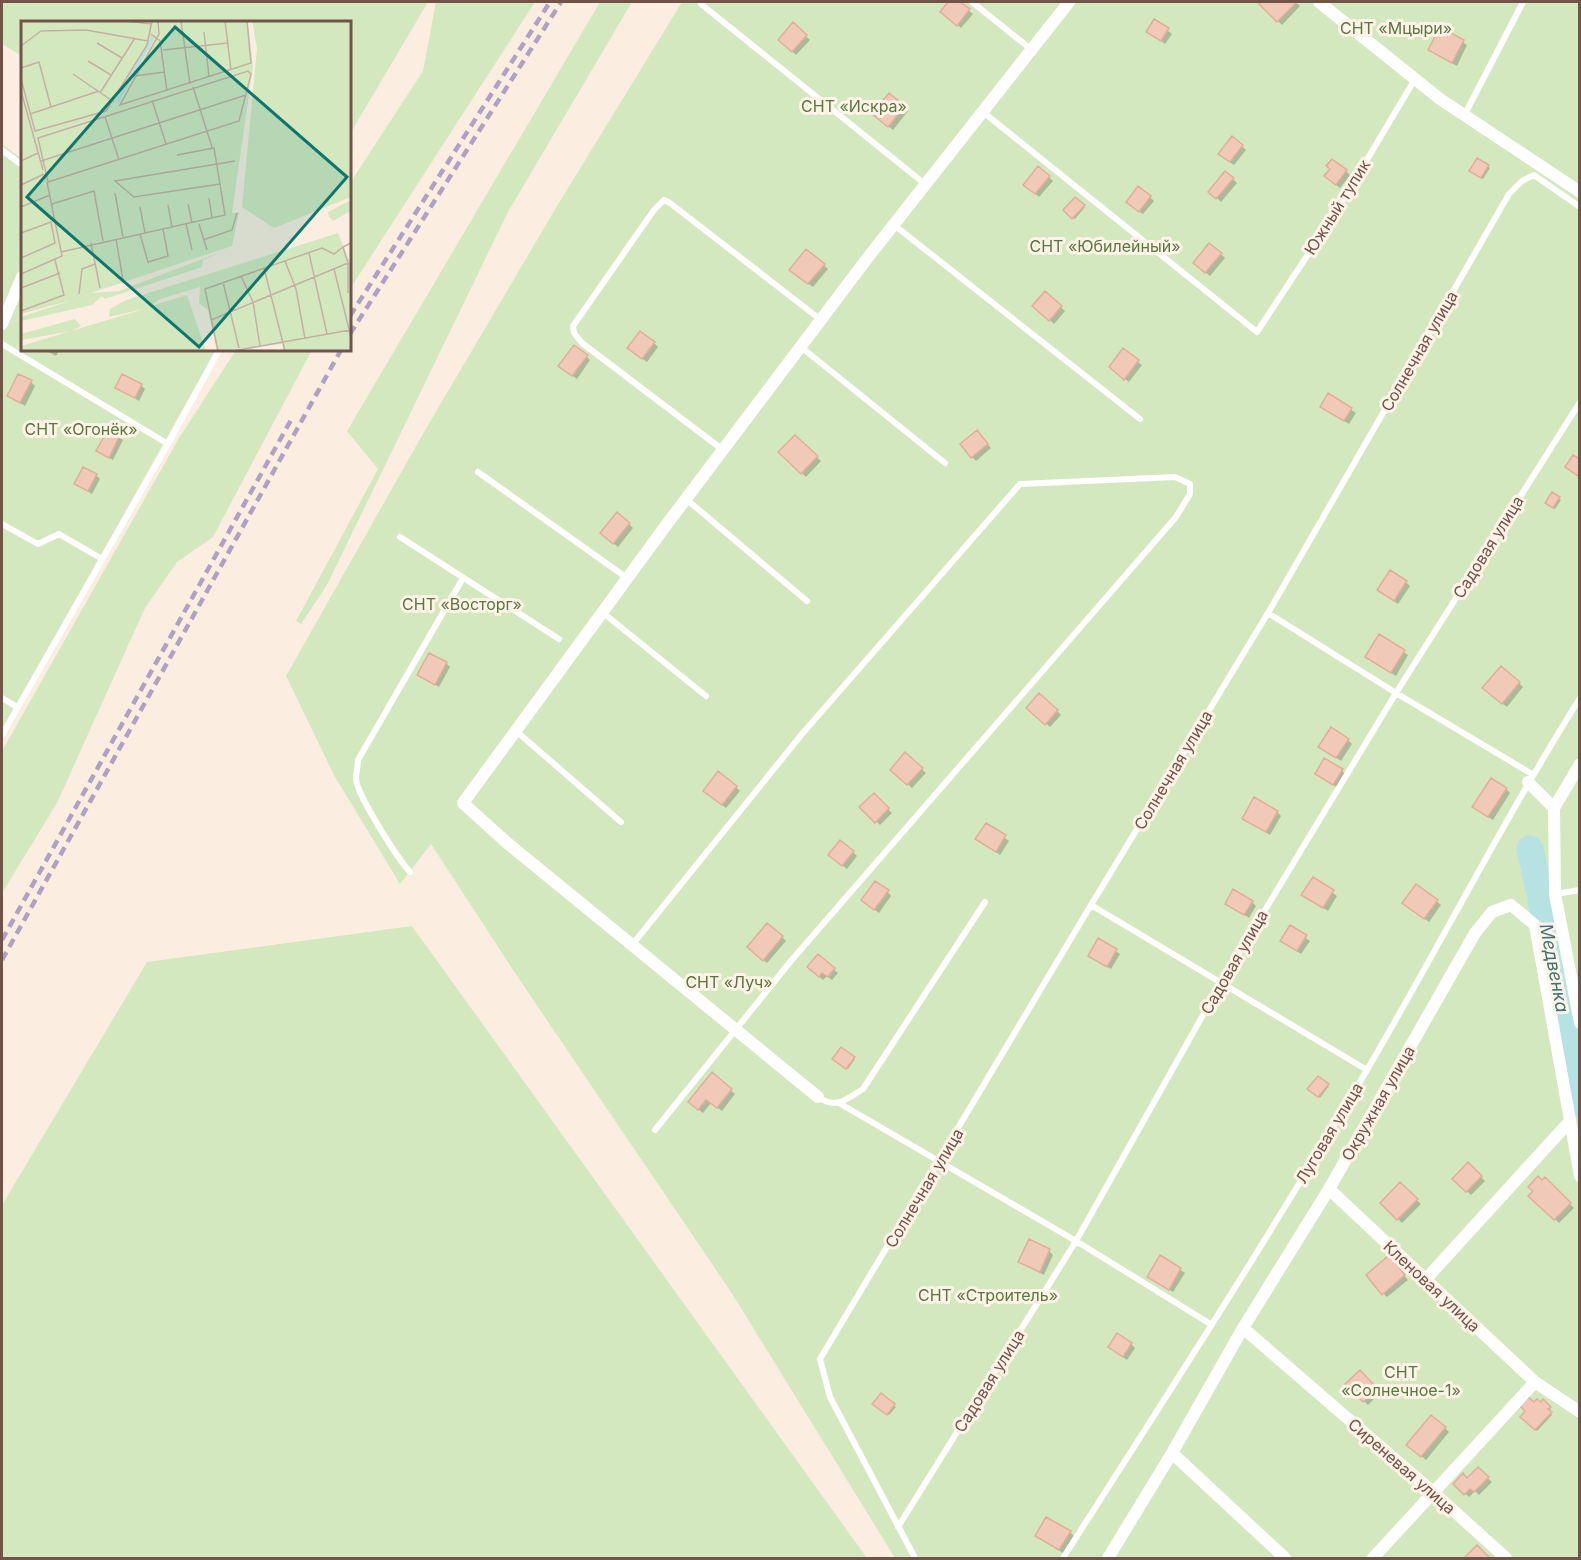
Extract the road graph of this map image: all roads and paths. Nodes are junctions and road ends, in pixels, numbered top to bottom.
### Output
1 (972, 2) edge
2 (1069, 2) edge
3 (1319, 2) edge
4 (1523, 2) edge
5 (701, 4) dead end
6 (1032, 50) junction
7 (1415, 79) junction
8 (983, 112) junction
9 (1464, 117) junction
10 (2, 150) edge
11 (21, 164) edge
12 (926, 185) junction
13 (1580, 192) edge
14 (1580, 207) edge
15 (894, 225) junction
16 (21, 279) edge
17 (821, 320) junction
18 (2, 324) edge
19 (2, 344) edge
20 (801, 347) junction
21 (218, 351) edge
22 (1580, 402) edge
23 (1140, 419) dead end
24 (168, 444) junction
25 (723, 450) junction
26 (945, 463) dead end
27 (478, 472) dead end
28 (686, 499) junction
29 (2, 524) edge
30 (400, 537) dead end
31 (102, 559) junction
32 (463, 578) junction
33 (627, 578) junction
34 (807, 601) dead end
35 (602, 612) junction
36 (1268, 613) junction
37 (559, 639) dead end
38 (1396, 693) junction
39 (706, 696) dead end
40 (2, 698) edge
41 (1580, 698) edge
42 (17, 707) junction
43 (515, 731) junction
44 (2, 735) edge
45 (1580, 764) edge
46 (1530, 778) junction
47 (1554, 808) junction
48 (621, 822) dead end
49 (410, 872) dead end
50 (1580, 890) edge
51 (1555, 894) junction
52 (985, 902) dead end
53 (1091, 905) junction
54 (631, 945) junction
55 (1221, 983) junction
56 (1580, 1023) edge
57 (735, 1031) junction
58 (1367, 1070) junction
59 (818, 1097) joint
60 (839, 1103) junction
61 (1570, 1121) junction
62 (655, 1130) dead end
63 (939, 1163) junction
64 (1580, 1176) edge
65 (1329, 1189) junction
66 (1076, 1241) junction
67 (1426, 1280) junction
68 (1212, 1324) junction
69 (1243, 1328) junction
70 (1535, 1382) junction
71 (1580, 1412) edge
72 (1172, 1452) junction
73 (1434, 1493) junction
74 (898, 1527) junction
75 (915, 1558) edge
76 (1063, 1558) edge
77 (1108, 1558) edge
78 (1285, 1558) edge
79 (1373, 1558) edge
80 (1506, 1558) edge

1 - 6 lane
2 - 6 street
3 - 7 street
4 - 9 lane
5 - 12 lane
6 - 8 street
7 - 8 lane, Южный тупик
7 - 9 street
8 - 12 street
9 - 13 street
10 - 11 lane
12 - 15 street
14 - 36 lane, Солнечная улица
15 - 17 street
15 - 23 lane
16 - 18 street
17 - 20 street
17 - 25 lane
19 - 24 lane
20 - 25 street
20 - 26 lane
21 - 24 lane
22 - 38 lane, Садовая улица
24 - 31 lane
25 - 28 street
27 - 33 lane
28 - 33 street
28 - 34 lane
29 - 31 lane
30 - 32 lane
31 - 42 lane
32 - 37 lane
32 - 49 lane
33 - 35 street
35 - 39 lane
35 - 43 street
36 - 38 lane
36 - 53 lane, Солнечная улица
38 - 46 lane
38 - 55 lane, Садовая улица
40 - 42 lane
41 - 46 lane, Луговая улица
42 - 44 lane
43 - 48 lane
43 - 54 street
45 - 47 street
46 - 47 street
46 - 58 lane, Луговая улица
47 - 51 street
50 - 51 lane
51 - 56 street
52 - 60 lane
53 - 55 lane
53 - 63 lane, Солнечная улица
54 - 57 street
54 - 57 lane
55 - 58 lane
55 - 66 lane, Садовая улица
57 - 59 street
57 - 62 lane
58 - 68 lane, Луговая улица
59 - 60 lane
60 - 63 lane
61 - 64 street, Окружная улица
61 - 65 street, Окружная улица
61 - 67 street
63 - 66 lane
63 - 74 lane, Солнечная улица
65 - 67 street, Кленовая улица
65 - 69 street, Окружная улица
66 - 68 lane
66 - 74 lane, Садовая улица
67 - 70 street, Кленовая улица
68 - 76 lane, Луговая улица
69 - 72 street, Окружная улица
69 - 73 street, Сиреневая улица
70 - 71 street, Кленовая улица
70 - 73 street
72 - 77 street, Окружная улица
72 - 78 street
73 - 79 street
73 - 80 street, Сиреневая улица
74 - 75 lane

